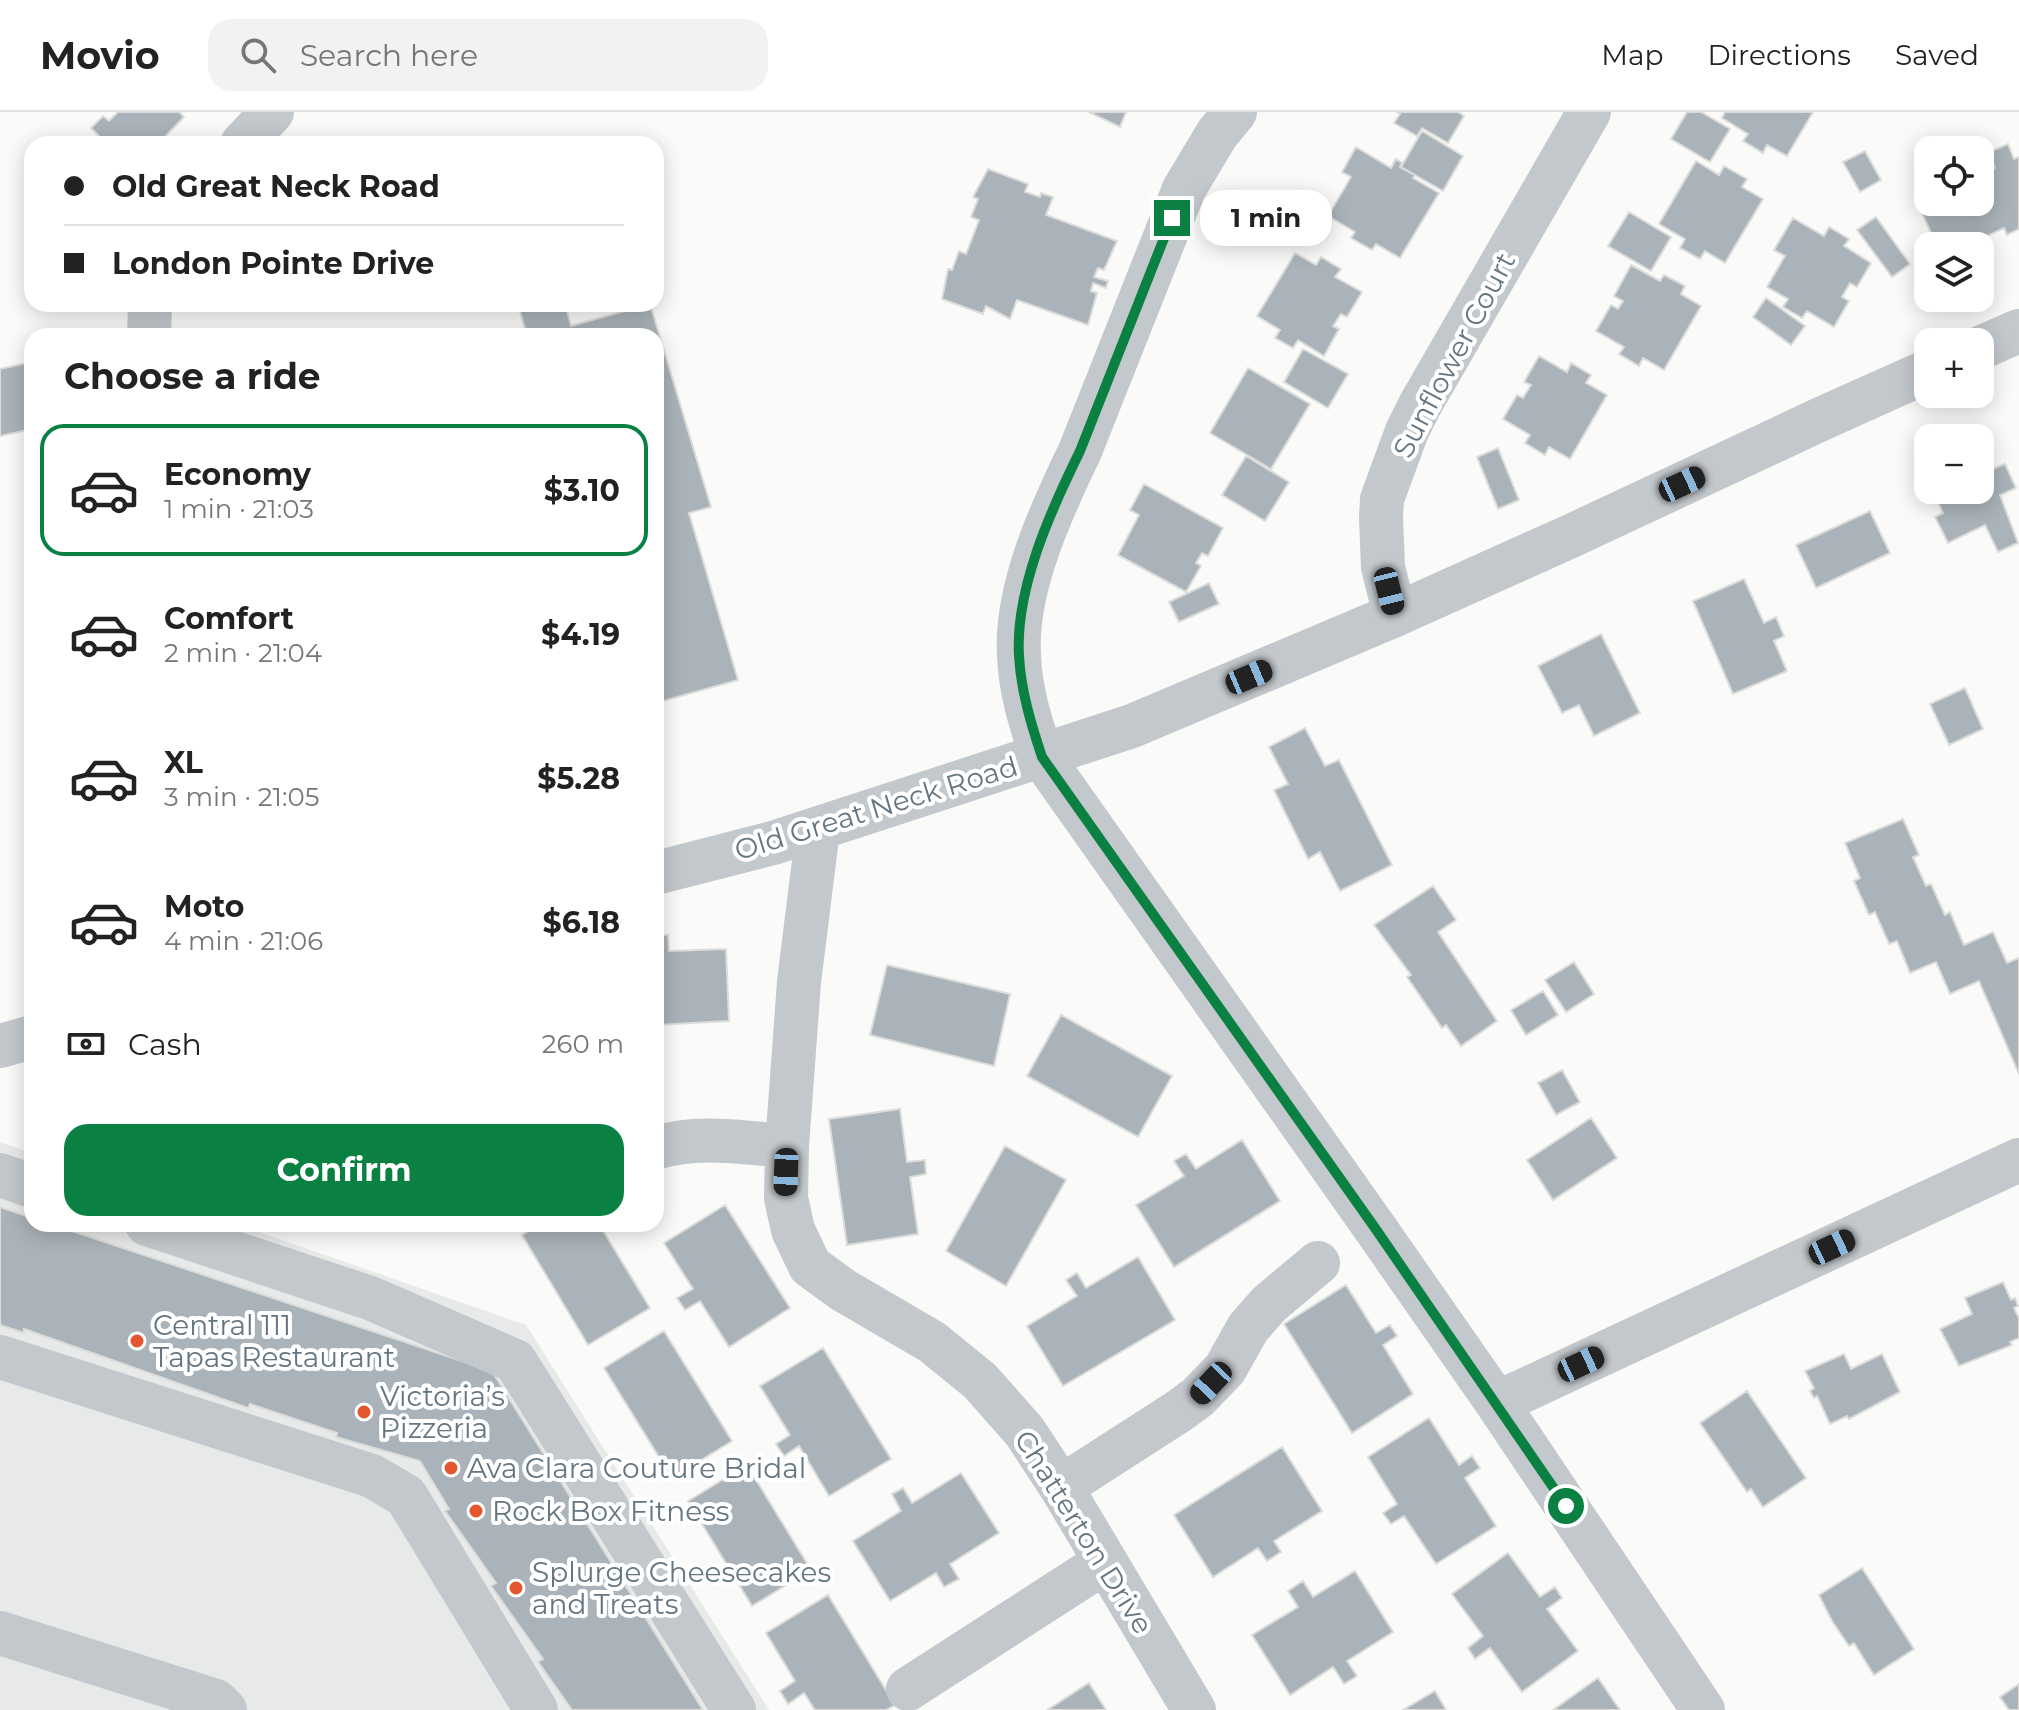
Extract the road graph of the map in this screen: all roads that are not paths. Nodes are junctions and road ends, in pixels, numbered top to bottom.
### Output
1 (272, 112) edge
2 (1235, 112) edge
3 (1589, 112) edge
4 (250, 136) edge
5 (2019, 331) edge
6 (1994, 342) edge
7 (1914, 377) edge
8 (1395, 615) junction
9 (1042, 757) junction
10 (818, 829) junction
11 (664, 871) edge
12 (24, 1039) edge
13 (0, 1046) edge
14 (664, 1145) edge
15 (787, 1146) junction
16 (2019, 1160) edge
17 (0, 1175) edge
18 (24, 1183) edge
19 (171, 1232) edge
20 (1318, 1263) dead end
21 (0, 1357) edge
22 (1497, 1403) junction
23 (1061, 1487) junction
24 (1105, 1562) junction
25 (0, 1633) edge
26 (908, 1689) dead end
27 (225, 1710) edge
28 (536, 1710) edge
29 (734, 1710) edge
30 (1194, 1710) edge
31 (1703, 1710) edge

1 - 4 street
2 - 9 street
3 - 8 street, Sunflower Court
5 - 6 street
7 - 8 street
8 - 9 street
9 - 10 street, Old Great Neck Road
9 - 22 street, Old Great Neck Road
10 - 11 street, Old Great Neck Road
10 - 15 street, Chatterton Drive
12 - 13 street
14 - 15 street
15 - 23 street, Chatterton Drive
16 - 22 street
17 - 18 street
19 - 29 street
20 - 23 street
21 - 28 street
22 - 31 street, Old Great Neck Road
23 - 24 street, Chatterton Drive
24 - 26 street
24 - 30 street, Chatterton Drive
25 - 27 street

